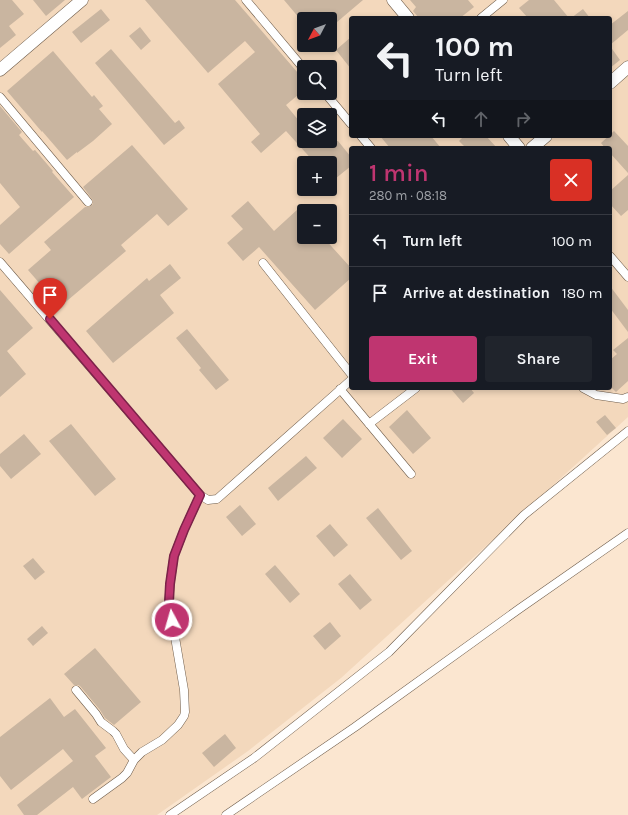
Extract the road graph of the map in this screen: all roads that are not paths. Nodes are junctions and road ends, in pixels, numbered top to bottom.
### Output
1 (82, 0) edge
2 (246, 0) edge
3 (393, 0) edge
4 (502, 0) edge
5 (406, 16) edge
6 (483, 16) edge
7 (297, 61) edge
8 (628, 68) edge
9 (0, 70) edge
10 (612, 80) edge
11 (0, 97) edge
12 (331, 100) edge
13 (349, 122) edge
14 (363, 138) edge
15 (511, 138) edge
16 (544, 138) edge
17 (369, 146) edge
18 (517, 146) edge
19 (534, 146) edge
20 (88, 202) dead end
21 (612, 258) edge
22 (0, 262) edge
23 (262, 263) dead end
24 (628, 277) edge
25 (349, 372) edge
26 (349, 382) edge
27 (340, 389) junction
28 (413, 390) edge
29 (587, 390) edge
30 (628, 397) edge
31 (369, 424) junction
32 (628, 431) edge
33 (411, 474) dead end
34 (200, 495) junction
35 (628, 533) edge
36 (76, 690) dead end
37 (134, 760) junction
38 (93, 800) dead end
39 (170, 815) edge
40 (226, 815) edge

1 - 9 street
2 - 7 street
3 - 5 street
4 - 6 street
8 - 10 street
11 - 20 street
12 - 13 street
14 - 17 street
15 - 18 street
16 - 19 street
21 - 24 street
22 - 34 street
23 - 25 street
26 - 27 street
27 - 31 street
27 - 34 street
28 - 31 street
29 - 30 street
31 - 33 street
32 - 39 street
34 - 37 street
35 - 40 street
36 - 37 street
37 - 38 street

